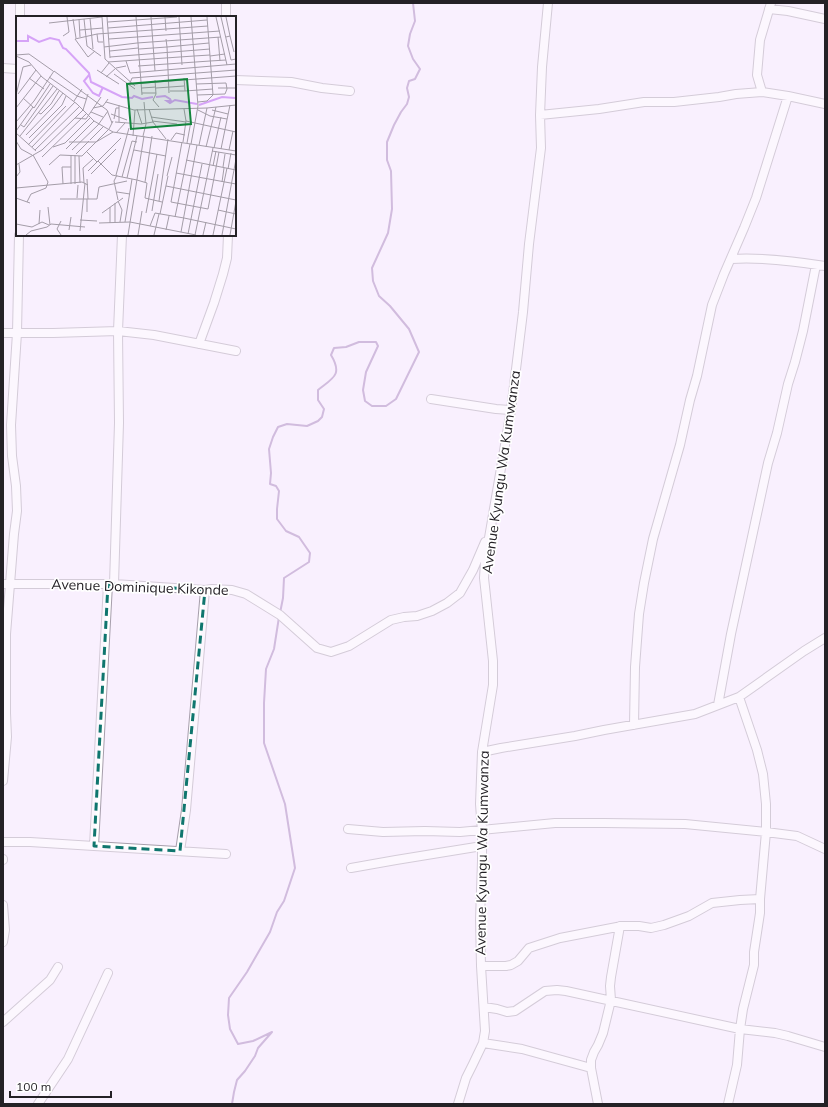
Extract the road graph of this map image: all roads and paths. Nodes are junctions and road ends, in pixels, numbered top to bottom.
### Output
1 (20, 3) edge
2 (226, 3) edge
3 (548, 3) edge
4 (770, 6) edge
5 (20, 16) edge
6 (226, 16) edge
7 (825, 18) edge
8 (3, 68) edge
9 (16, 69) edge
10 (236, 80) edge
11 (350, 91) dead end
12 (762, 92) junction
13 (788, 96) junction
14 (825, 104) edge
15 (540, 115) junction
16 (19, 236) edge
17 (122, 236) edge
18 (228, 236) edge
19 (731, 259) junction
20 (816, 265) junction
21 (825, 266) edge
22 (118, 331) junction
23 (3, 333) edge
24 (17, 333) junction
25 (199, 344) junction
26 (236, 351) dead end
27 (431, 399) dead end
28 (510, 410) junction
29 (490, 531) junction
30 (7, 584) edge
31 (111, 584) junction
32 (205, 590) junction
33 (825, 638) edge
34 (739, 697) junction
35 (718, 705) junction
36 (634, 725) junction
37 (482, 752) junction
38 (3, 781) edge
39 (348, 829) dead end
40 (482, 831) junction
41 (766, 832) junction
42 (3, 842) edge
43 (94, 846) junction
44 (482, 846) junction
45 (825, 849) edge
46 (180, 851) junction
47 (226, 854) dead end
48 (351, 868) dead end
49 (760, 899) junction
50 (3, 905) edge
51 (620, 926) junction
52 (3, 942) edge
53 (481, 966) junction
54 (58, 967) dead end
55 (108, 973) dead end
56 (611, 1000) junction
57 (484, 1007) junction
58 (3, 1019) edge
59 (740, 1028) junction
60 (483, 1043) junction
61 (825, 1048) edge
62 (591, 1068) junction
63 (38, 1104) edge
64 (458, 1104) edge
65 (598, 1104) edge
66 (728, 1104) edge

1 - 5 street
2 - 6 street
3 - 15 street, Avenue Kyungu Wa Kumwanza
4 - 7 street
4 - 12 street
8 - 9 street
10 - 11 street
12 - 13 street
12 - 15 street
13 - 14 street
13 - 19 street
15 - 28 street, Avenue Kyungu Wa Kumwanza
16 - 24 street
17 - 22 street
18 - 25 street
19 - 20 street
19 - 36 street
20 - 21 street
20 - 35 street
22 - 24 street
22 - 25 street
22 - 31 street
23 - 24 street
24 - 30 street
25 - 26 street
27 - 28 street
28 - 29 street, Avenue Kyungu Wa Kumwanza
29 - 32 street, Avenue Dominique Kikonde
29 - 37 street, Avenue Kyungu Wa Kumwanza
30 - 31 street, Avenue Dominique Kikonde
30 - 38 street
31 - 32 street, Avenue Dominique Kikonde
31 - 43 street
32 - 46 street
33 - 34 street
34 - 35 street
34 - 41 street
35 - 36 street
36 - 37 street
37 - 40 street, Avenue Kyungu Wa Kumwanza
39 - 40 street
40 - 41 street
40 - 44 street, Avenue Kyungu Wa Kumwanza
41 - 45 street
41 - 49 street
42 - 43 street
43 - 46 street
44 - 48 street
44 - 53 street, Avenue Kyungu Wa Kumwanza
46 - 47 street
49 - 51 street
49 - 59 street
50 - 52 street
51 - 53 street
51 - 56 street
53 - 57 street, Avenue Kyungu Wa Kumwanza
54 - 58 street
55 - 63 street
56 - 57 street
56 - 59 street
56 - 62 street
57 - 60 street, Avenue Kyungu Wa Kumwanza
59 - 61 street
59 - 66 street
60 - 62 street
60 - 64 street, Avenue Kyungu Wa Kumwanza
62 - 65 street

